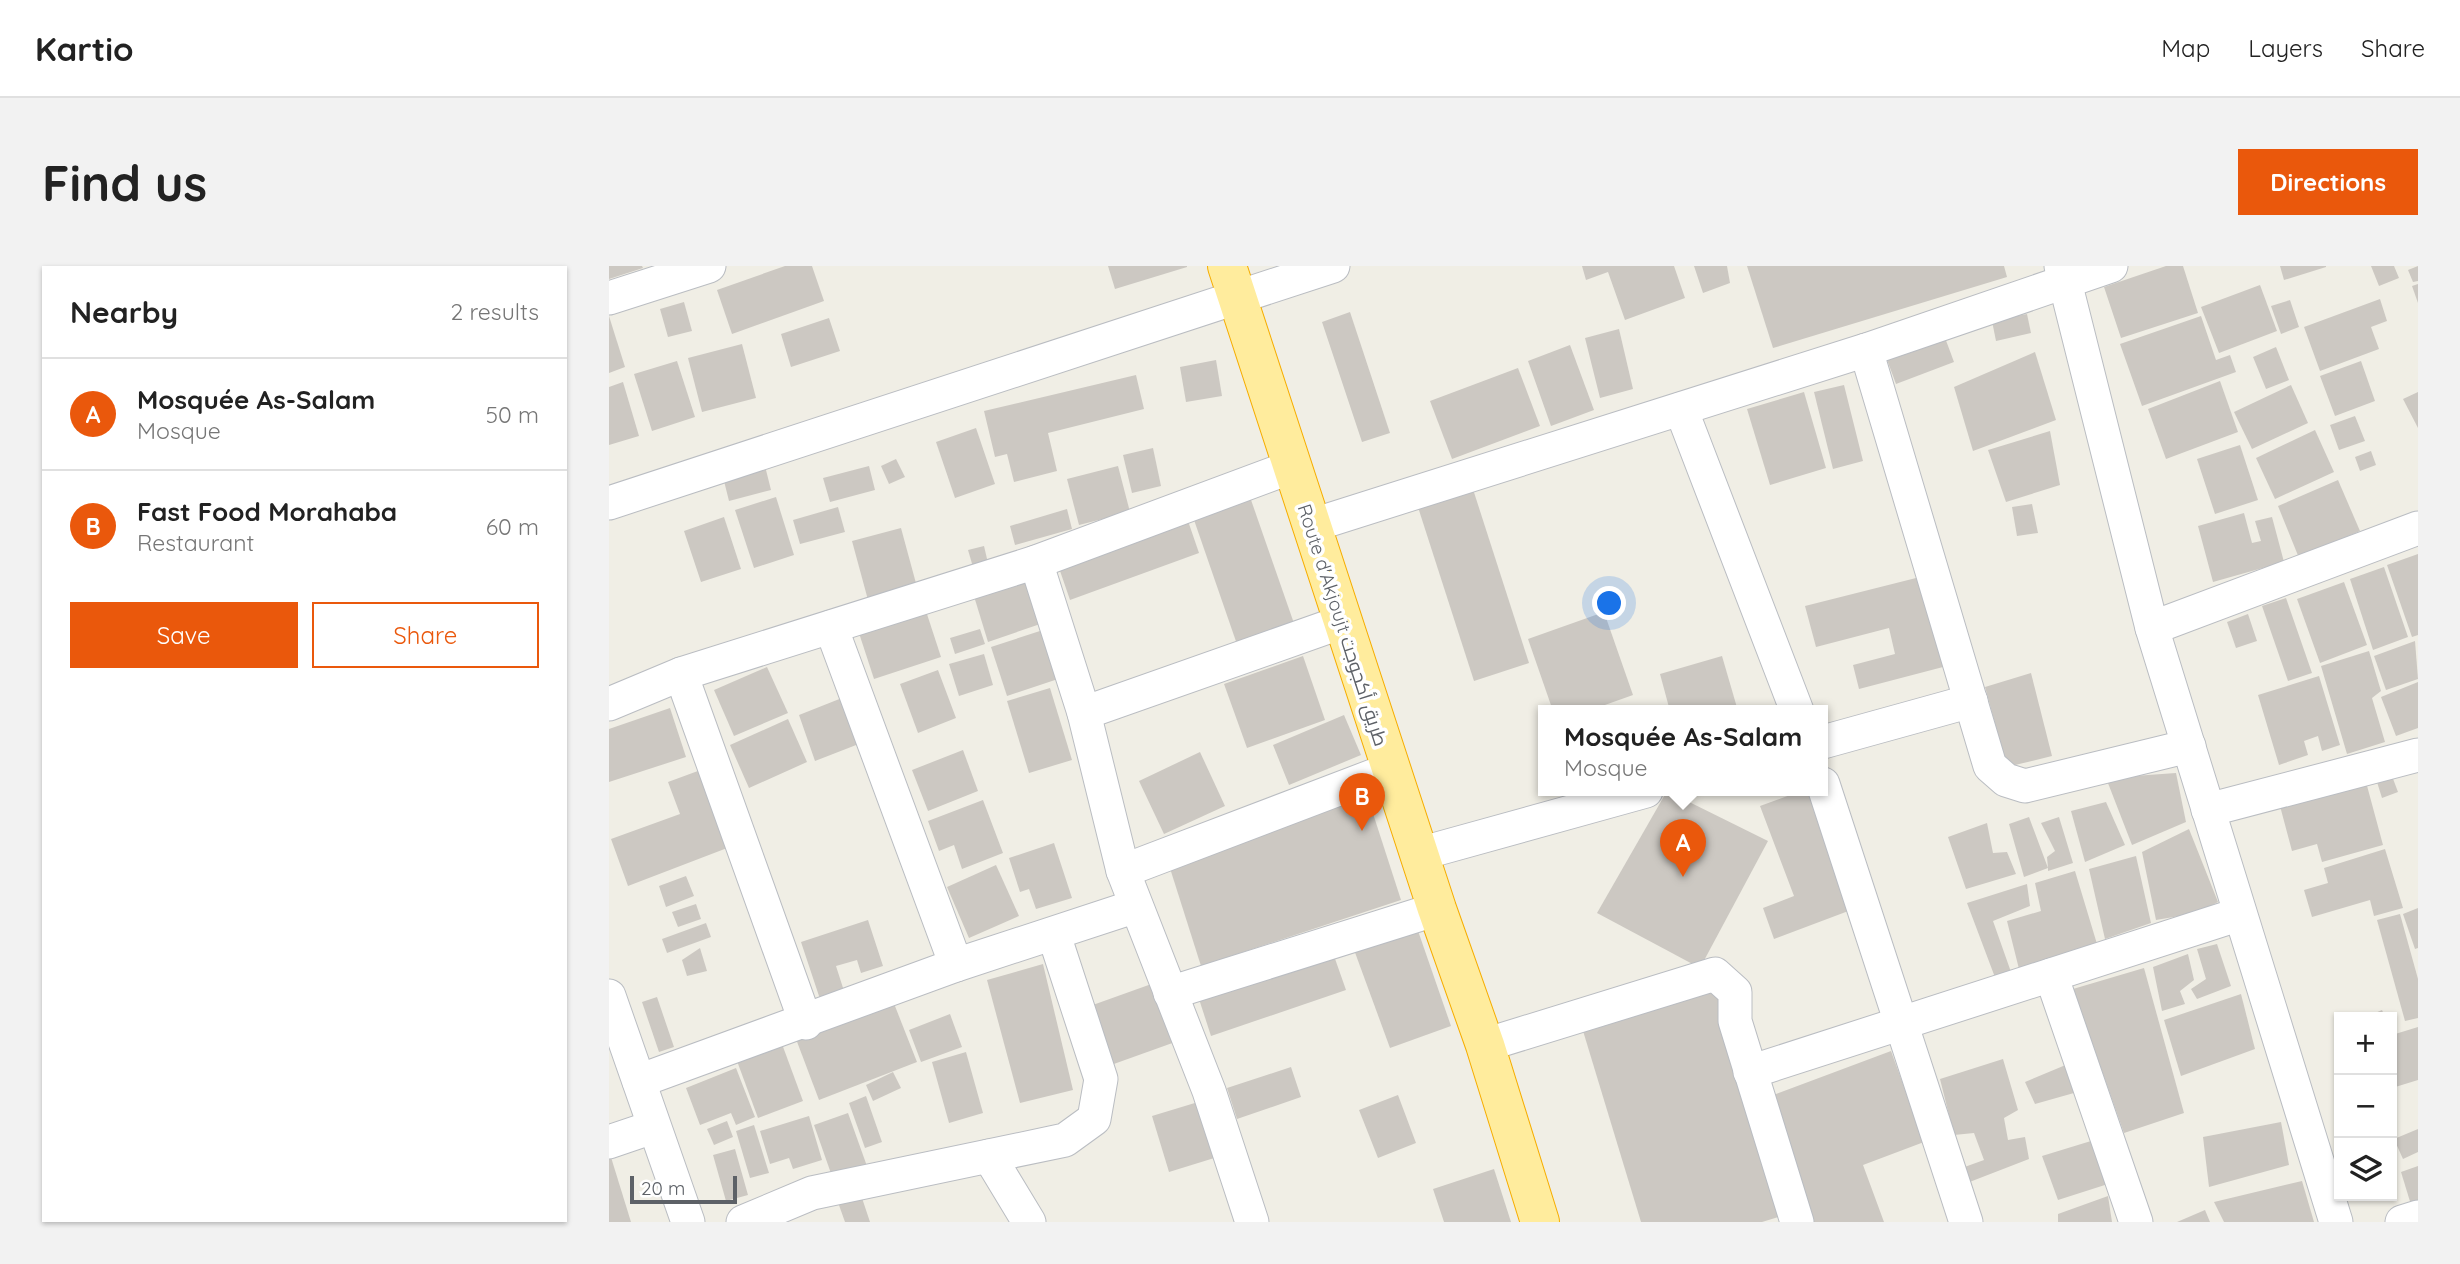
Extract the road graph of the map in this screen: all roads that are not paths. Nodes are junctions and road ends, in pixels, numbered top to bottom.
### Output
1 (709, 266) edge
2 (1333, 266) edge
3 (2111, 266) edge
4 (2063, 273) edge
5 (1232, 281) edge
6 (609, 299) edge
7 (1866, 350) junction
8 (1681, 409) junction
9 (1291, 467) junction
10 (609, 503) edge
11 (1310, 526) junction
12 (2418, 528) edge
13 (1035, 562) junction
14 (1342, 622) junction
15 (831, 627) junction
16 (2152, 628) junction
17 (681, 674) junction
18 (1971, 701) junction
19 (609, 704) edge
20 (1795, 705) edge
21 (1084, 713) junction
22 (1828, 741) edge
23 (2189, 746) junction
24 (2418, 755) edge
25 (1391, 769) junction
26 (1628, 796) edge
27 (1827, 796) edge
28 (2208, 810) junction
29 (1419, 854) junction
30 (1123, 871) junction
31 (1136, 906) junction
32 (1437, 909) junction
33 (2240, 914) junction
34 (1054, 935) junction
35 (955, 965) junction
36 (2052, 975) junction
37 (1170, 993) junction
38 (609, 996) edge
39 (806, 1023) junction
40 (1899, 1024) junction
41 (1485, 1045) junction
42 (1750, 1072) junction
43 (639, 1081) junction
44 (653, 1127) junction
45 (609, 1142) edge
46 (989, 1156) junction
47 (2418, 1217) edge
48 (688, 1222) edge
49 (743, 1222) edge
50 (1029, 1222) edge
51 (1252, 1222) edge
52 (1540, 1222) edge
53 (1797, 1222) edge
54 (1966, 1222) edge
55 (2136, 1222) edge
56 (2336, 1222) edge
57 (2402, 1222) edge

1 - 6 street
2 - 5 street
3 - 4 street
4 - 7 street
4 - 16 street
5 - 9 highway, Route d'Akjoujt طريق أكجوجت
5 - 10 street
7 - 8 street
7 - 18 street
8 - 11 street
8 - 20 street
9 - 11 highway, Route d'Akjoujt طريق أكجوجت
9 - 13 street
11 - 14 highway, Route d'Akjoujt طريق أكجوجت
12 - 16 street
13 - 15 street
13 - 21 street
14 - 21 street
14 - 25 highway, Route d'Akjoujt طريق أكجوجت
15 - 17 street
15 - 35 street
16 - 23 street
17 - 19 street
17 - 39 street
18 - 22 street
18 - 23 street
21 - 30 street
23 - 28 street
24 - 28 street
25 - 29 highway, Route d'Akjoujt طريق أكجوجت
25 - 30 street
26 - 29 street
27 - 40 street
28 - 33 street
29 - 32 highway, Route d'Akjoujt طريق أكجوجت
30 - 31 street
31 - 34 street
31 - 37 street
32 - 37 street
32 - 41 highway, Route d'Akjoujt طريق أكجوجت
33 - 36 street
33 - 56 street
34 - 35 street
34 - 46 street
35 - 39 street
36 - 40 street
36 - 55 street
37 - 51 street
38 - 43 street
39 - 43 street
40 - 42 street
40 - 54 street
41 - 42 street
41 - 52 highway, Route d'Akjoujt طريق أكجوجت
42 - 53 street
43 - 44 street
44 - 45 street
44 - 48 street
46 - 49 street
46 - 50 street
47 - 57 street

